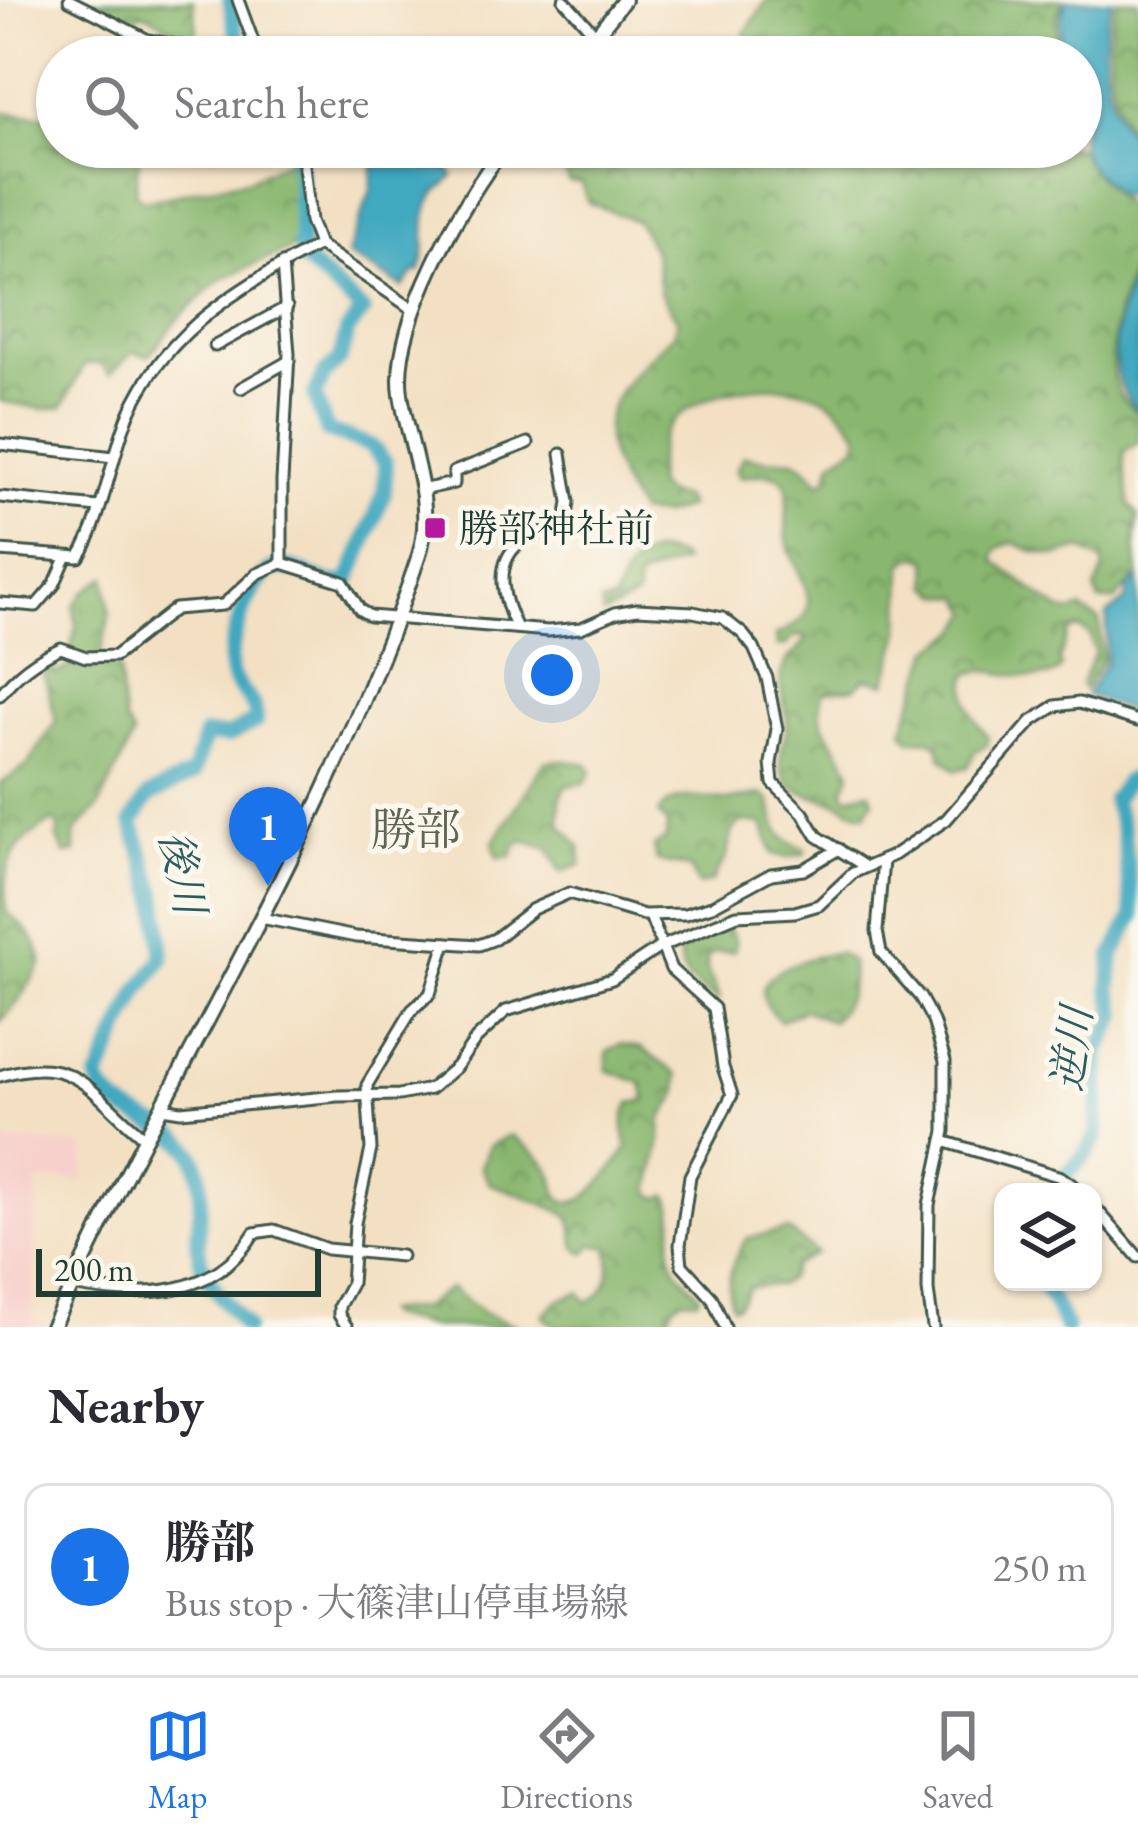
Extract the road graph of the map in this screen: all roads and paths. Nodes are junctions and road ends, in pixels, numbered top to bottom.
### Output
1 (69, 0) edge
2 (238, 0) edge
3 (564, 0) edge
4 (624, 0) edge
5 (140, 36) edge
6 (251, 36) edge
7 (597, 36) joint
8 (304, 168) edge
9 (490, 168) edge
10 (319, 245) junction
11 (282, 264) junction
12 (287, 307) junction
13 (414, 310) junction
14 (215, 346) dead end
15 (289, 361) junction
16 (241, 388) dead end
17 (528, 443) dead end
18 (0, 444) edge
19 (560, 454) dead end
20 (114, 457) junction
21 (421, 490) junction
22 (0, 497) edge
23 (98, 507) junction
24 (0, 551) edge
25 (66, 558) junction
26 (282, 563) junction
27 (0, 603) edge
28 (397, 616) junction
29 (517, 628) junction
30 (0, 695) edge
31 (1138, 721) edge
32 (839, 849) junction
33 (883, 860) junction
34 (864, 866) junction
35 (650, 916) junction
36 (261, 918) junction
37 (446, 943) junction
38 (660, 947) junction
39 (0, 1076) edge
40 (367, 1095) junction
41 (159, 1113) junction
42 (147, 1136) junction
43 (943, 1141) junction
44 (1069, 1183) edge
45 (1102, 1215) edge
46 (353, 1252) junction
47 (1136, 1252) edge
48 (401, 1256) dead end
49 (73, 1285) junction
50 (52, 1327) edge
51 (347, 1327) edge
52 (725, 1327) edge
53 (933, 1327) edge

1 - 5 street
2 - 6 street
3 - 7 street
4 - 7 main road
8 - 10 street
9 - 13 main road
10 - 11 street
10 - 13 street
11 - 12 street
11 - 20 street
12 - 14 street
12 - 15 street
13 - 21 main road
15 - 16 street
15 - 26 street
17 - 21 street
18 - 20 street
19 - 29 street
20 - 23 street
21 - 28 main road
22 - 23 street
23 - 25 street
24 - 25 street
25 - 27 street
26 - 28 street
26 - 30 street
28 - 29 street
28 - 36 main road
29 - 32 street
31 - 33 street
32 - 34 street
32 - 35 street
33 - 34 street
33 - 43 street
34 - 38 street
35 - 37 street
35 - 38 street
36 - 37 street
36 - 41 main road
37 - 40 street
38 - 40 street
38 - 52 street
39 - 42 street
40 - 41 street
40 - 46 street
41 - 42 main road
42 - 49 main road
43 - 44 street
43 - 53 street
45 - 47 street
46 - 48 street
46 - 49 street
46 - 51 street
49 - 50 main road

